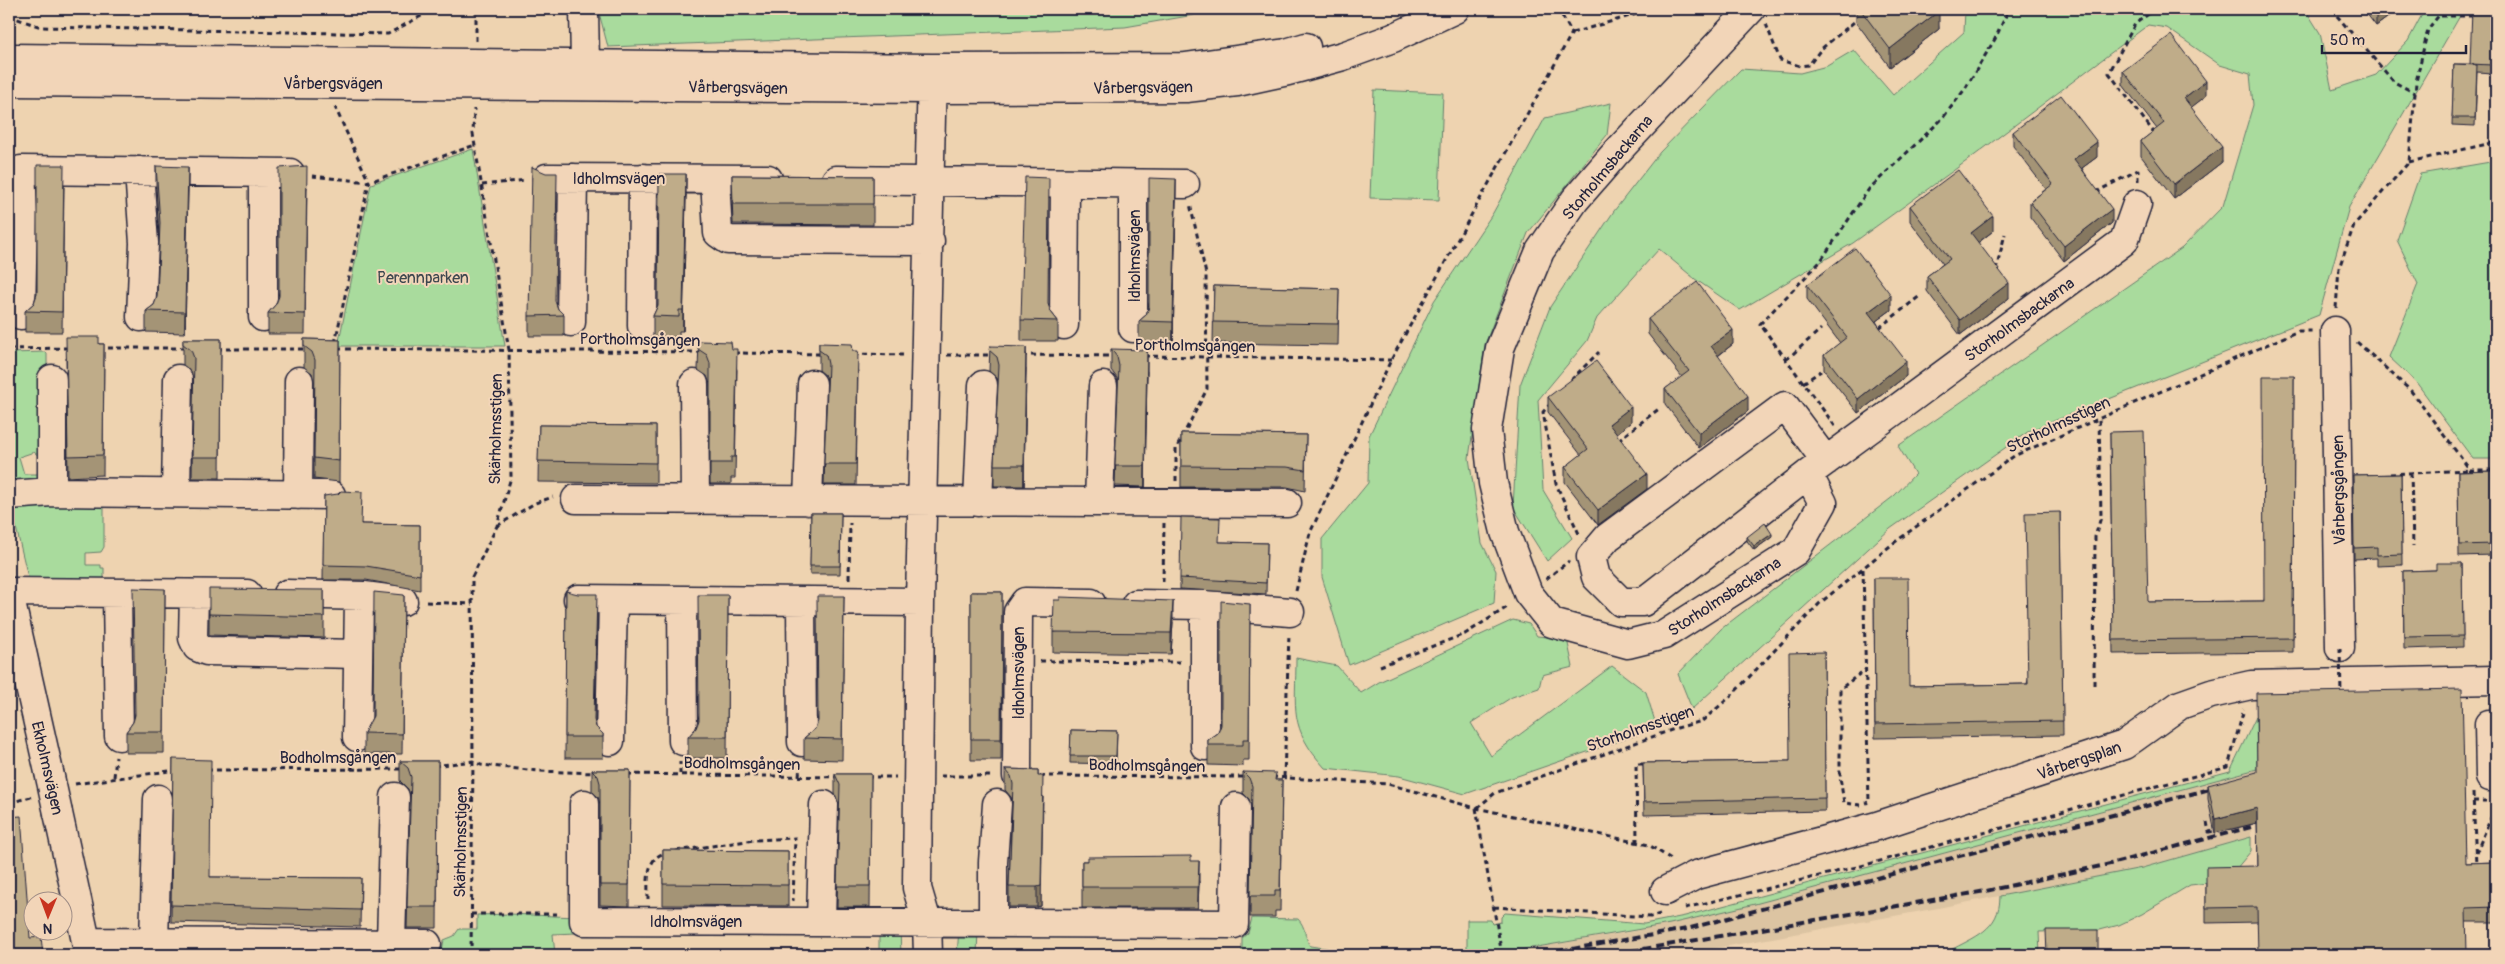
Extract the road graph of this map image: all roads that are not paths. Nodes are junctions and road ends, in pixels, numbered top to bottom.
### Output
1 (584, 9) edge
2 (1416, 9) edge
3 (1455, 9) edge
4 (1756, 14) edge
5 (9, 58) edge
6 (585, 64) junction
7 (932, 78) junction
8 (9, 82) edge
9 (139, 171) junction
10 (15, 173) edge
11 (263, 173) junction
12 (290, 173) edge
13 (643, 178) junction
14 (715, 179) junction
15 (931, 181) junction
16 (1065, 183) junction
17 (1133, 184) junction
18 (1185, 184) road end
19 (2137, 204) dead end
20 (930, 241) junction
21 (21, 315) dead end
22 (141, 317) dead end
23 (263, 317) dead end
24 (571, 322) dead end
25 (1064, 325) dead end
26 (642, 326) dead end
27 (1133, 328) dead end
28 (2335, 331) road end
29 (52, 379) dead end
30 (178, 379) dead end
31 (299, 380) dead end
32 (694, 384) dead end
33 (812, 384) dead end
34 (983, 385) dead end
35 (1103, 386) dead end
36 (1817, 468) junction
37 (52, 492) junction
38 (176, 493) junction
39 (9, 495) edge
40 (298, 495) junction
41 (331, 496) edge
42 (695, 499) junction
43 (576, 500) road end
44 (808, 501) junction
45 (923, 502) junction
46 (978, 502) junction
47 (1099, 502) junction
48 (1287, 503) dead end
49 (9, 593) edge
50 (117, 593) junction
51 (194, 594) junction
52 (359, 596) junction
53 (578, 599) edge
54 (613, 600) junction
55 (682, 600) junction
56 (403, 601) edge
57 (801, 601) junction
58 (920, 602) junction
59 (1205, 605) junction
60 (1290, 612) road end
61 (2340, 648) road end
62 (358, 654) junction
63 (2496, 680) edge
64 (2496, 724) edge
65 (118, 736) dead end
66 (357, 737) dead end
67 (610, 741) dead end
68 (683, 741) dead end
69 (802, 742) dead end
70 (1205, 746) dead end
71 (1017, 776) edge
72 (2496, 777) edge
73 (395, 797) dead end
74 (158, 799) dead end
75 (584, 804) dead end
76 (997, 804) dead end
77 (824, 805) dead end
78 (1236, 807) dead end
79 (1670, 904) road end
80 (822, 921) junction
81 (927, 922) junction
82 (993, 922) junction
83 (154, 942) junction
84 (391, 942) junction
85 (428, 944) dead end
86 (88, 948) edge
87 (928, 955) edge

1 - 6 street
2 - 7 street, Vårbergsvägen
3 - 7 street, Vårbergsvägen
4 - 36 street, Storholmsbackarna
5 - 6 street, Vårbergsvägen
6 - 7 street, Vårbergsvägen
7 - 8 street, Vårbergsvägen
7 - 15 street
9 - 10 street
9 - 11 street
9 - 22 street
10 - 21 street
11 - 12 street
11 - 23 street
13 - 14 street, Idholmsvägen
13 - 24 street, Idholmsvägen
13 - 26 street
14 - 15 street, Idholmsvägen
14 - 20 street
15 - 16 street, Idholmsvägen
15 - 20 street
16 - 17 street, Idholmsvägen
16 - 25 street
17 - 18 street, Idholmsvägen
17 - 27 street, Idholmsvägen
19 - 36 street, Storholmsbackarna
20 - 45 street
28 - 61 street, Vårbergsgången
29 - 37 street
30 - 38 street
31 - 40 street
32 - 42 street
33 - 44 street
34 - 46 street
35 - 47 street
36 - 36 street
37 - 38 street
37 - 39 street
38 - 40 street
40 - 41 street
42 - 43 street
42 - 44 street
44 - 45 street
45 - 46 street
45 - 58 street
46 - 47 street
47 - 48 street
49 - 50 street
49 - 86 street, Ekholmsvägen, bridge
50 - 51 street
50 - 65 street
51 - 52 street
51 - 62 street
52 - 56 street
52 - 62 street
53 - 54 street
54 - 55 street
54 - 67 street
55 - 57 street
55 - 68 street
57 - 58 street
57 - 69 street
58 - 81 street
59 - 60 street, Idholmsvägen
59 - 70 street
59 - 71 street, Idholmsvägen
62 - 66 street
63 - 79 street, Vårbergsplan
64 - 72 street
73 - 84 street
74 - 83 street
75 - 80 street, Idholmsvägen
76 - 82 street
77 - 80 street
78 - 82 street, Idholmsvägen
80 - 81 street, Idholmsvägen
81 - 82 street, Idholmsvägen
81 - 87 street
83 - 84 street, Ekholmsvägen
83 - 86 street, Ekholmsvägen
84 - 85 street, Ekholmsvägen

